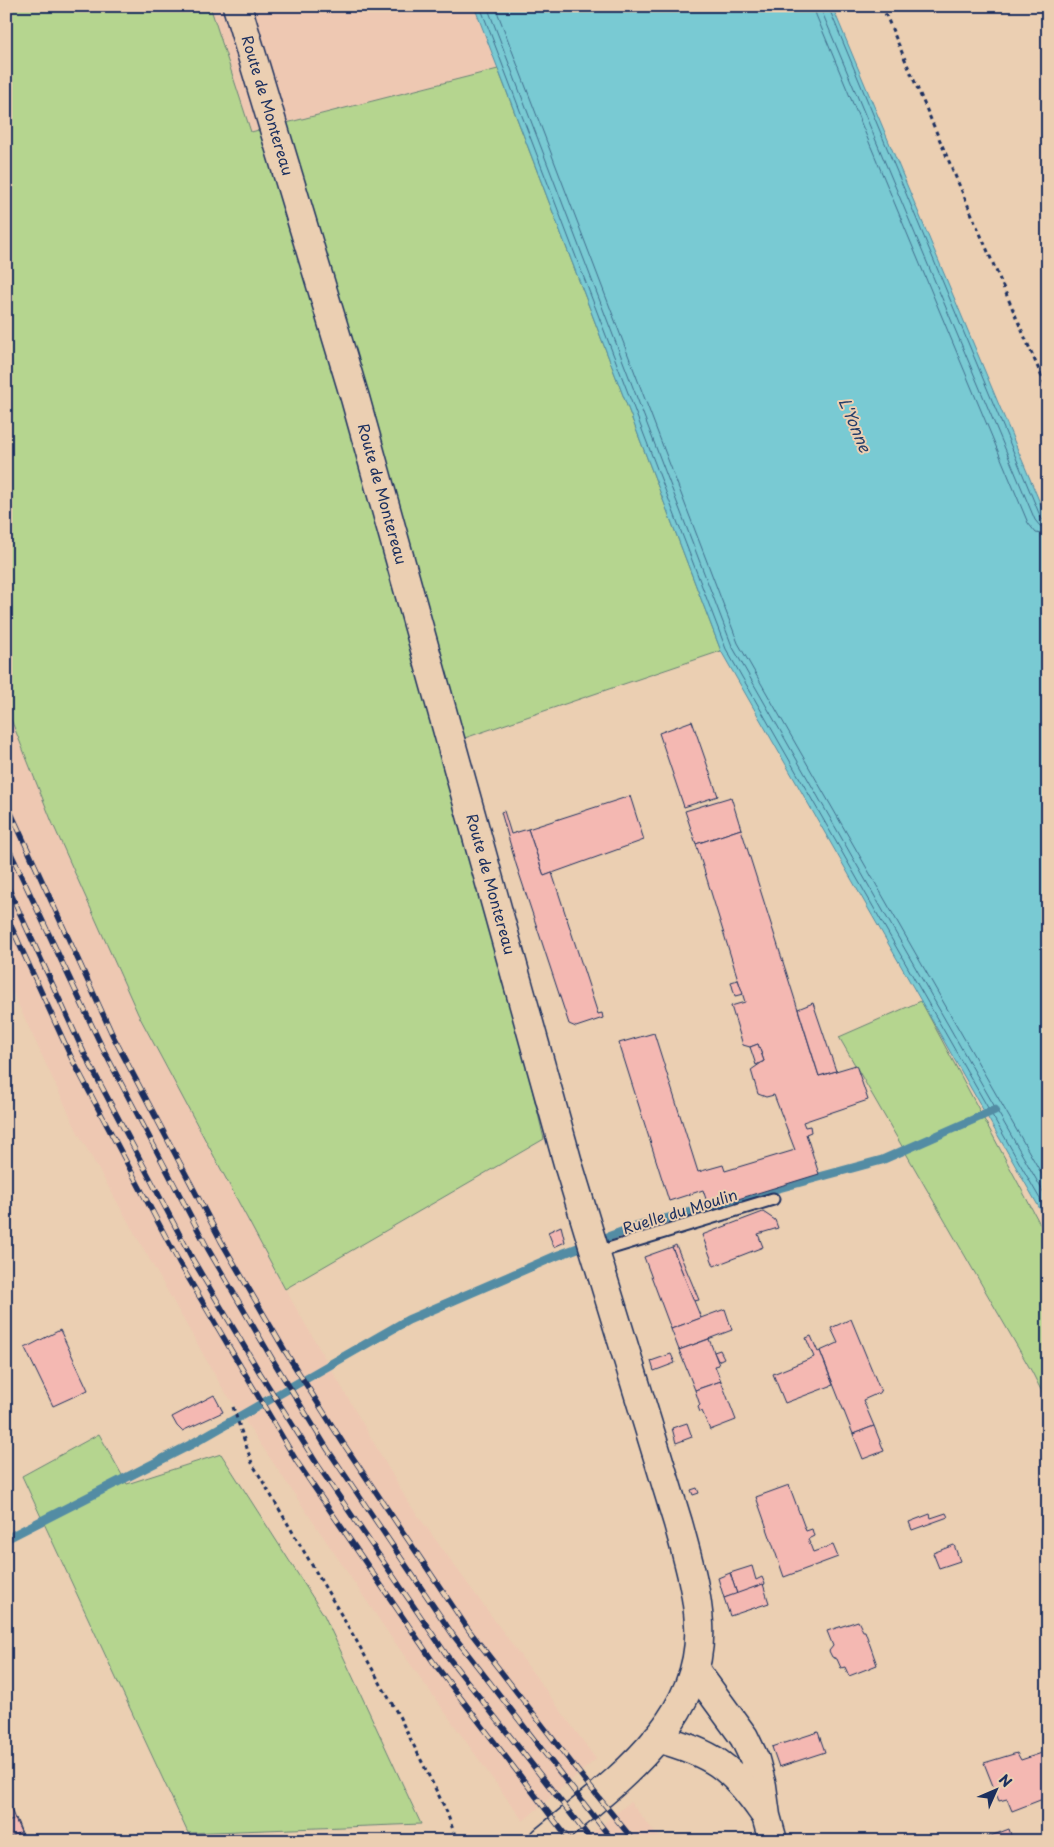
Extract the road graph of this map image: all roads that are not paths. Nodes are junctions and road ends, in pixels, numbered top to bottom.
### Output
1 (237, 6) edge
2 (773, 1199) dead end
3 (595, 1254) junction
4 (695, 1670) junction
5 (657, 1738) junction
6 (770, 1828) edge
7 (544, 1841) edge

1 - 3 street, Route de Montereau
2 - 3 lane, Ruelle du Moulin
3 - 4 street, Route de Montereau
4 - 5 street, Route de Montereau
4 - 6 street
5 - 6 street
5 - 7 street, Route de Montereau

